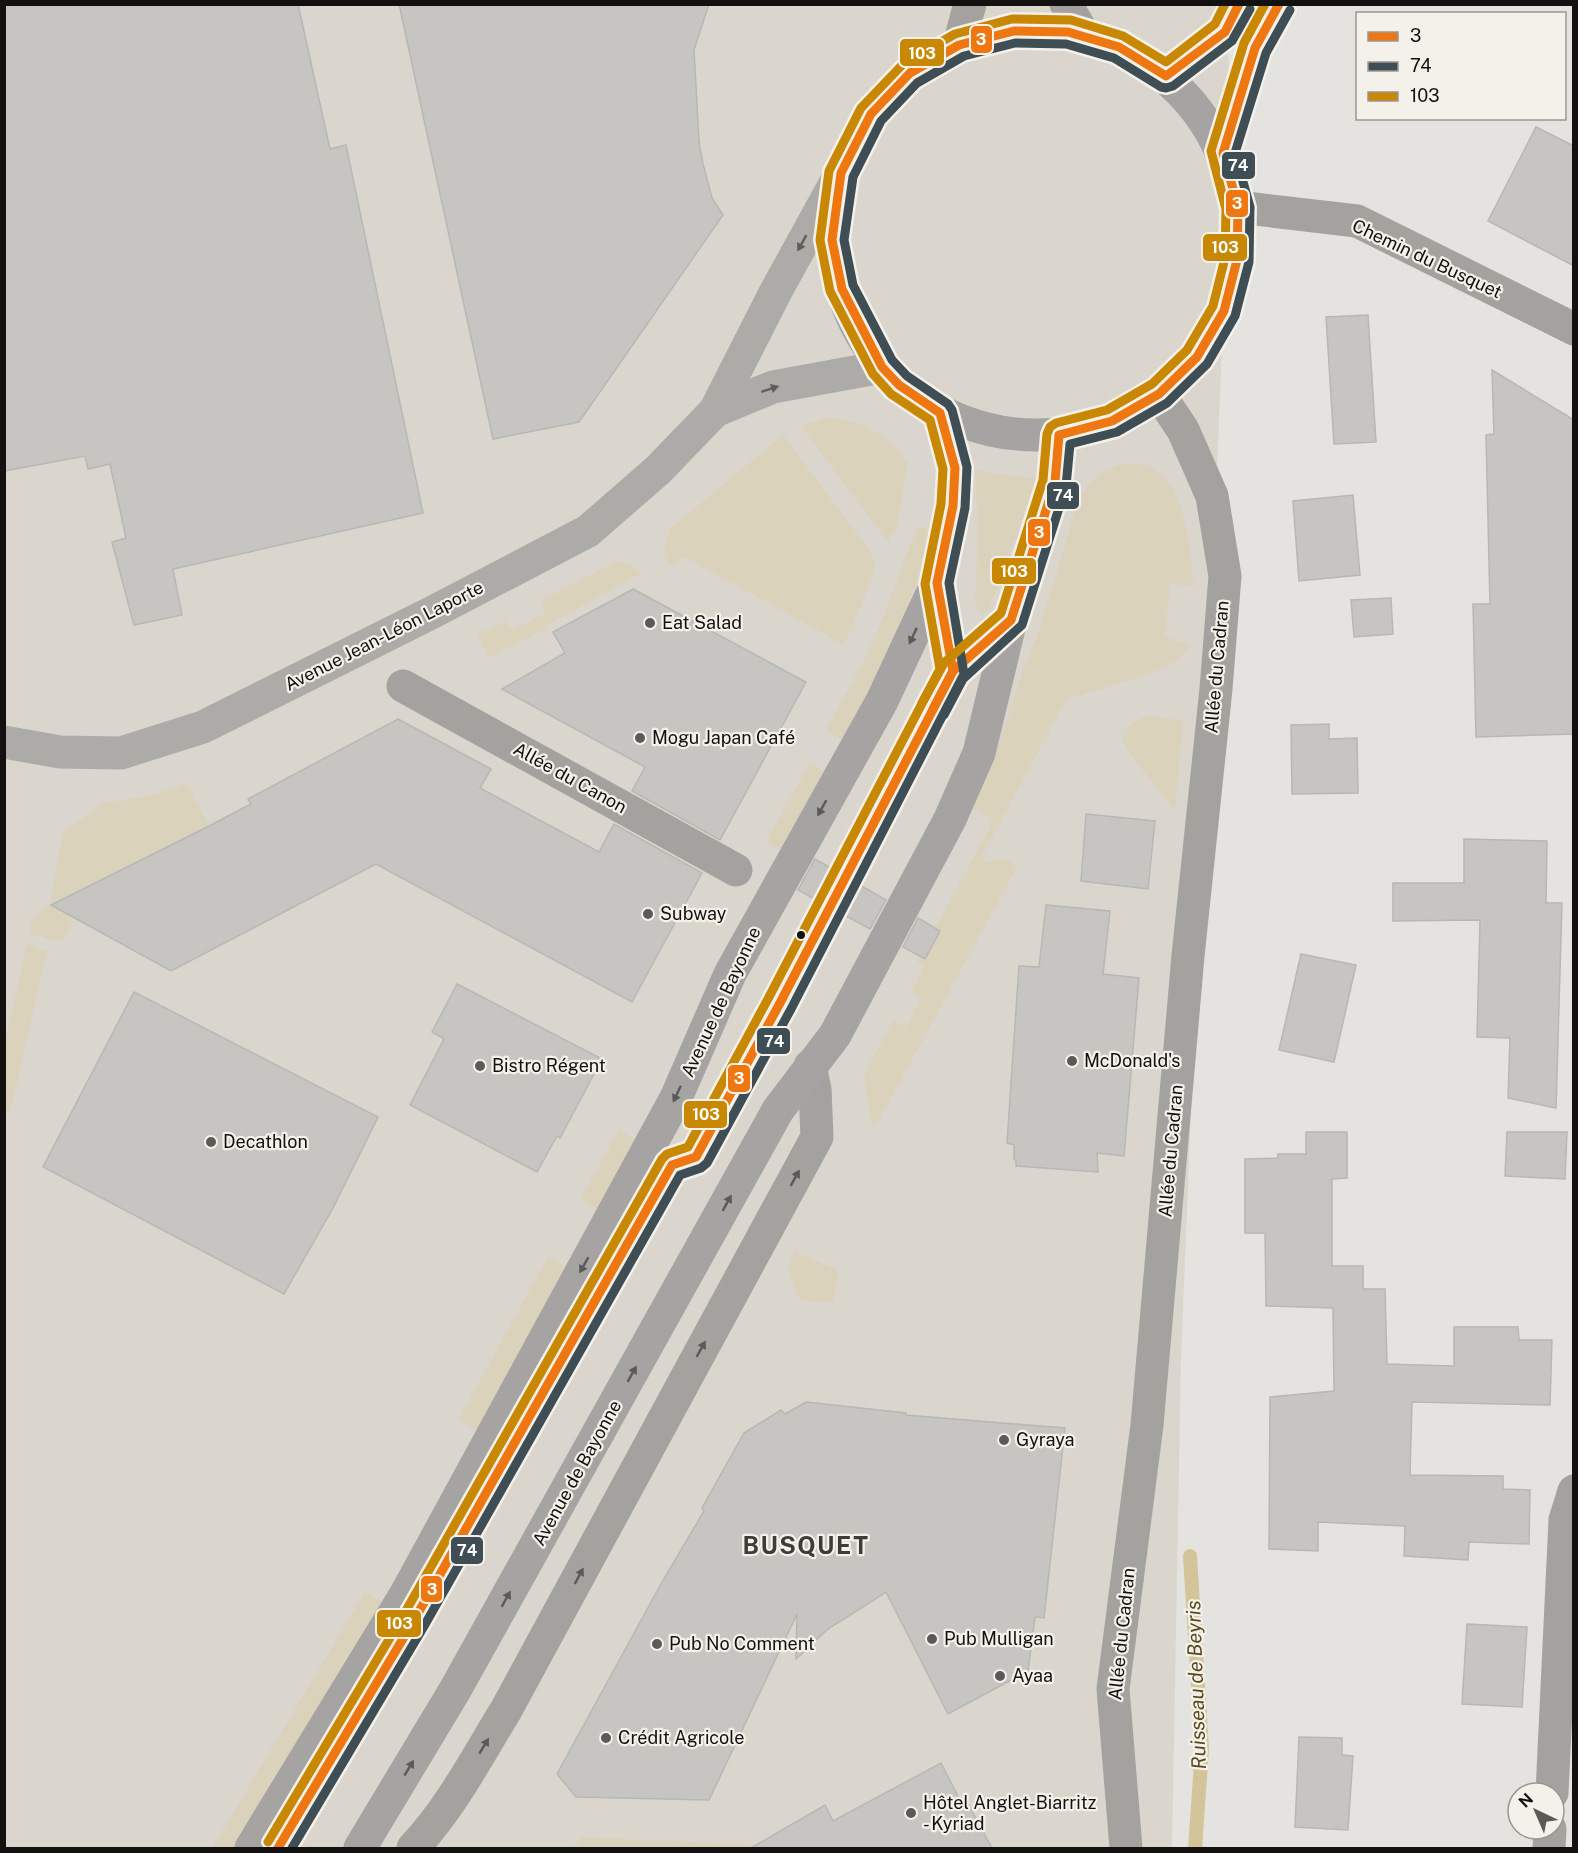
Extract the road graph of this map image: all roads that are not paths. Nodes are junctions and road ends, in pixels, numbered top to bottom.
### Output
1 (970, 4) edge
2 (1066, 4) edge
3 (1279, 4) edge
4 (1232, 18) edge
5 (1085, 37) junction
6 (958, 45) junction
7 (1166, 76) junction
8 (1223, 153) junction
9 (841, 173) junction
10 (1238, 207) junction
11 (1574, 329) edge
12 (882, 367) junction
13 (1159, 394) junction
14 (716, 411) junction
15 (940, 413) junction
16 (1059, 435) junction
17 (403, 686) dead end
18 (4, 742) edge
19 (736, 870) dead end
20 (810, 1066) junction
21 (1574, 1491) edge
22 (1552, 1781) edge
23 (429, 1843) edge
24 (251, 1848) edge
25 (360, 1848) edge
26 (1126, 1848) edge

1 - 6 street
2 - 5 street
3 - 8 main road
4 - 7 main road
5 - 6 main road
5 - 7 main road
6 - 9 main road
7 - 8 main road
8 - 10 main road
9 - 12 main road
9 -> 14 street, Avenue Jean-Léon Laporte
10 - 11 street, Chemin du Busquet
10 - 13 main road
14 -> 12 street, Avenue Jean-Léon Laporte
12 - 15 main road
13 - 16 main road
13 - 26 street, Allée du Cadran
14 - 18 street, Avenue Jean-Léon Laporte
15 - 16 main road
15 -> 24 main road, Avenue de Bayonne
16 - 20 main road, Avenue de Bayonne
17 - 19 street, Allée du Canon
23 -> 20 street
25 -> 20 main road, Avenue de Bayonne
21 - 22 street

